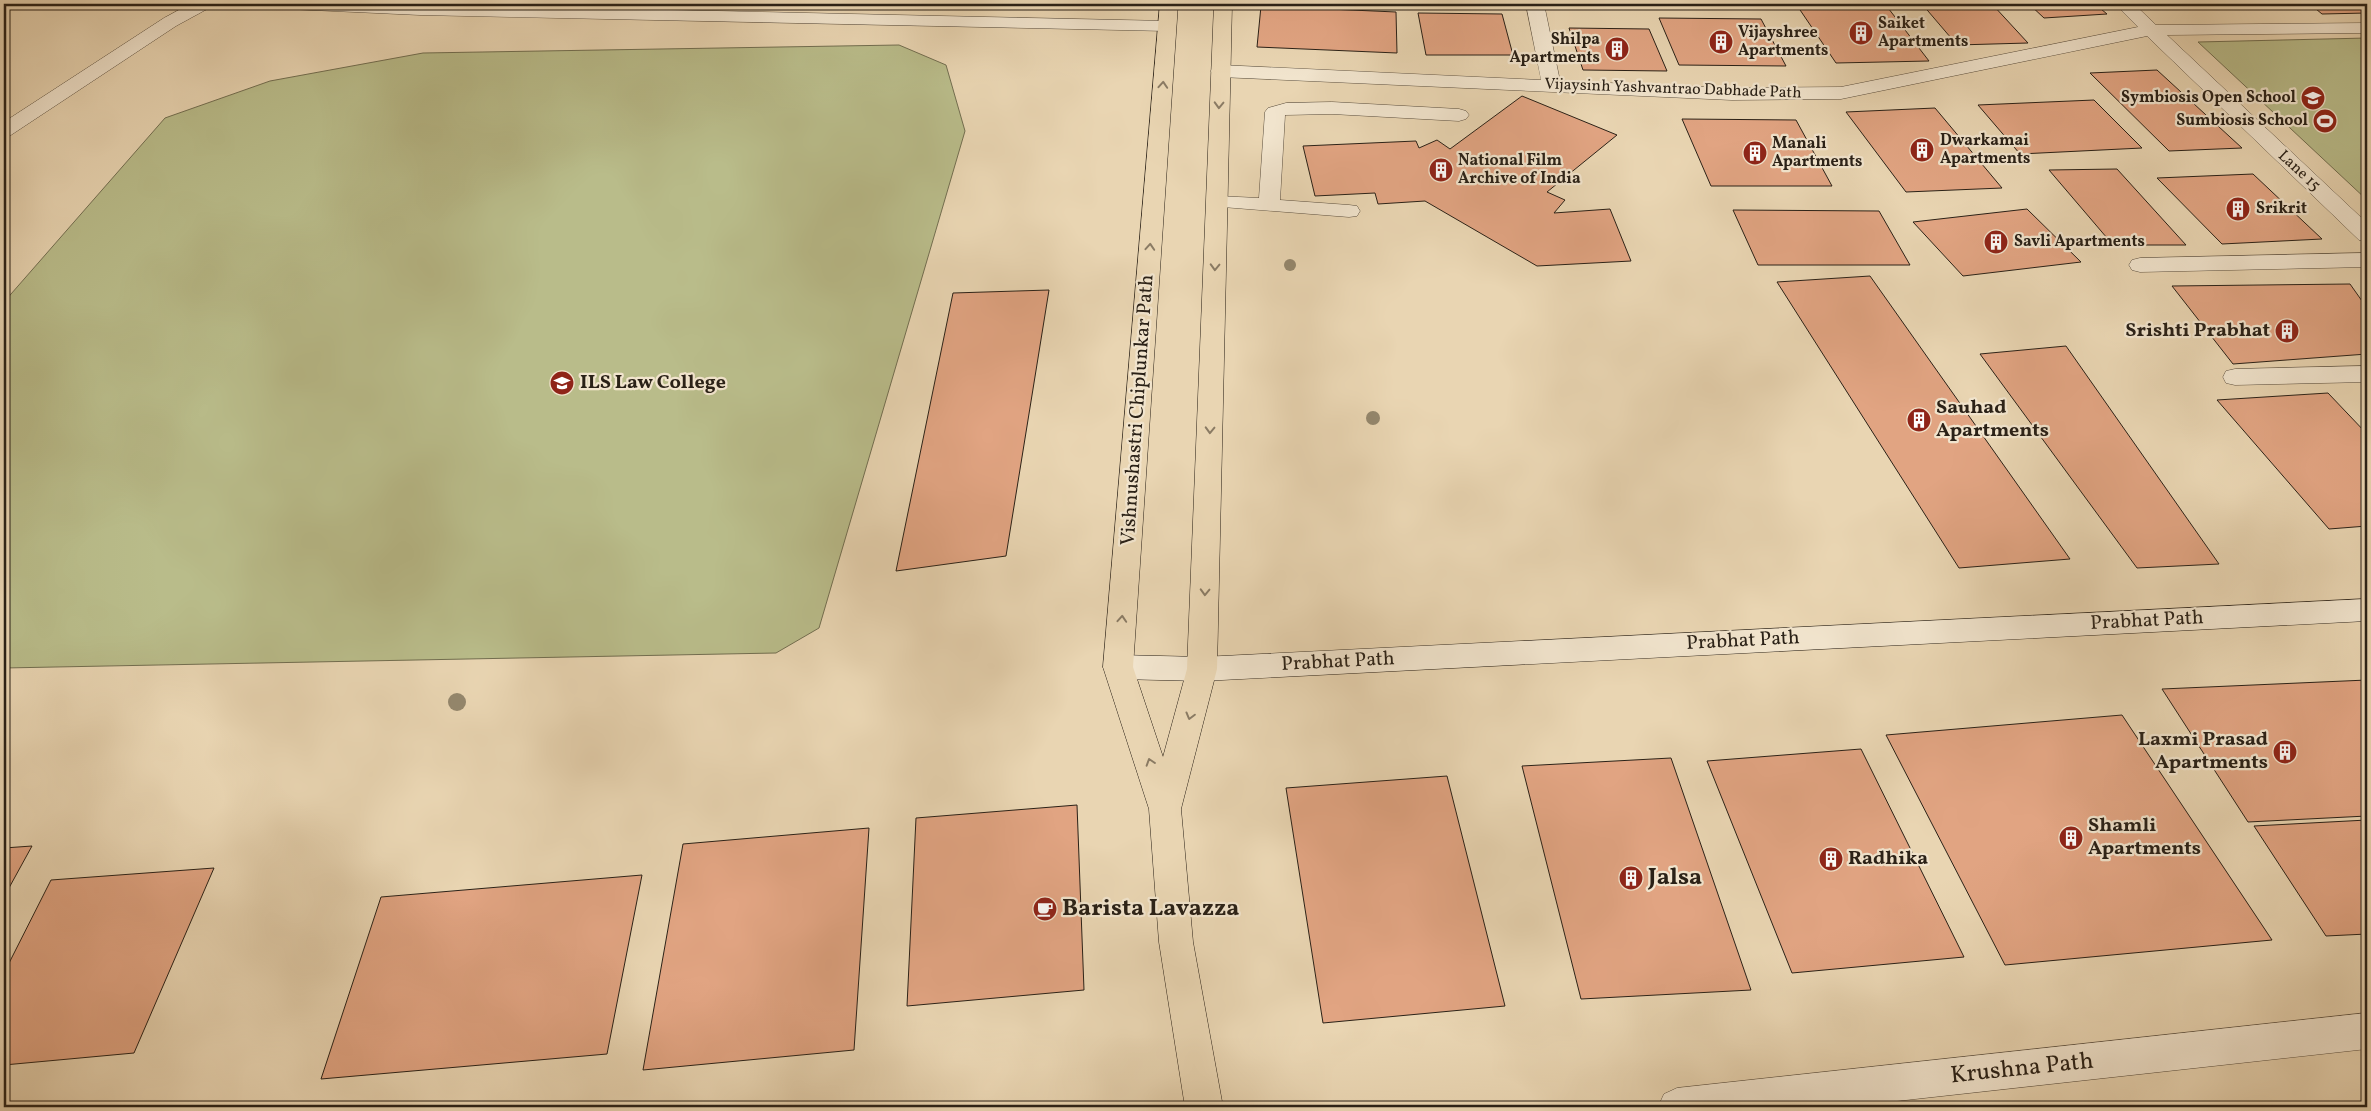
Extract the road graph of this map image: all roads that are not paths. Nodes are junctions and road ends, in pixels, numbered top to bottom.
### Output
1 (203, 4) edge
2 (289, 4) edge
3 (1223, 4) edge
4 (1535, 4) edge
5 (2124, 4) edge
6 (1168, 15) edge
7 (2367, 28) edge
8 (2150, 30) junction
9 (1220, 71) junction
10 (1552, 86) junction
11 (1459, 115) dead end
12 (4, 132) edge
13 (1217, 202) junction
14 (1269, 205) junction
15 (1349, 211) dead end
16 (2367, 235) edge
17 (2358, 260) edge
18 (2140, 265) dead end
19 (2367, 278) edge
20 (2367, 374) edge
21 (2235, 377) dead end
22 (2367, 610) edge
23 (1118, 667) junction
24 (1202, 669) junction
25 (1165, 809) junction
26 (2367, 1031) edge
27 (1204, 1107) edge
28 (1677, 1107) edge

1 - 12 street
2 - 6 street
3 - 9 main road, Vishnushastri Chiplunkar Path
4 - 10 street
5 - 8 street, Lane 15
23 -> 6 main road, Vishnushastri Chiplunkar Path
7 - 8 street, Vijaysinh Yashvantrao Dabhade Path
8 - 10 street, Vijaysinh Yashvantrao Dabhade Path
8 - 16 street, Lane 15
9 - 10 street, Vijaysinh Yashvantrao Dabhade Path
9 -> 13 main road, Vishnushastri Chiplunkar Path
11 - 14 street
13 - 14 street
13 -> 24 main road, Vishnushastri Chiplunkar Path
14 - 15 street
17 - 18 street
17 - 19 street
20 - 21 street
22 - 24 street, Prabhat Path
23 - 24 street, Prabhat Path
25 -> 23 main road, Vishnushastri Chiplunkar Path
24 -> 25 main road, Vishnushastri Chiplunkar Path
25 - 27 main road, Vishnushastri Chiplunkar Path
26 - 28 street, Krushna Path

